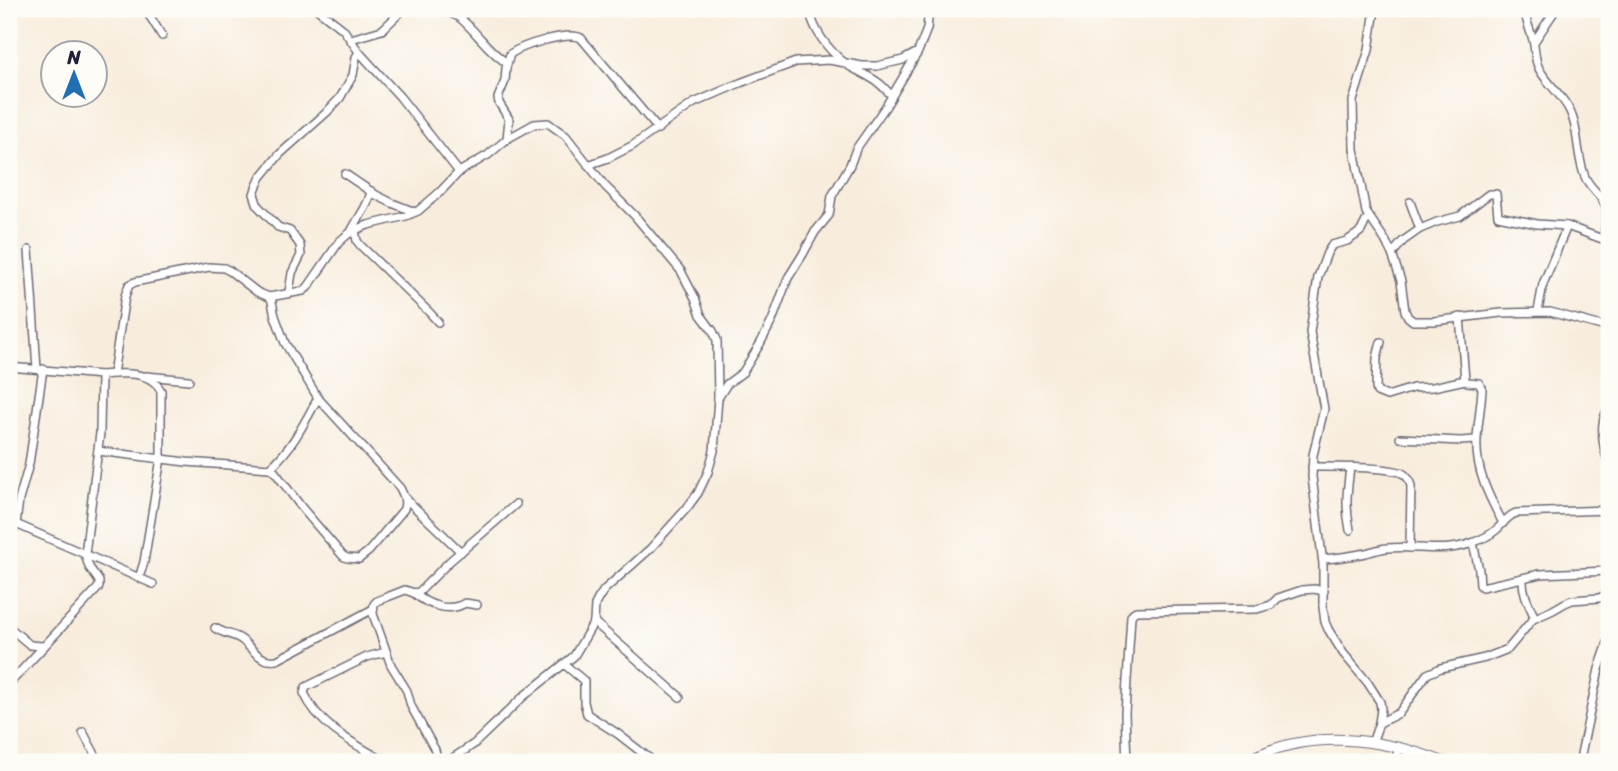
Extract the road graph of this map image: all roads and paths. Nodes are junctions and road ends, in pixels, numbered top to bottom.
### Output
1 (143, 9) edge
2 (317, 9) edge
3 (404, 9) edge
4 (439, 9) edge
5 (809, 9) edge
6 (929, 9) edge
7 (1375, 9) edge
8 (1525, 9) edge
9 (1556, 9) edge
10 (162, 36) dead end
11 (351, 39) junction
12 (1534, 42) junction
13 (359, 52) junction
14 (918, 52) junction
15 (507, 63) junction
16 (845, 63) junction
17 (892, 96) junction
18 (658, 129) junction
19 (507, 139) junction
20 (588, 165) junction
21 (459, 172) junction
22 (345, 174) dead end
23 (371, 191) junction
24 (1410, 202) dead end
25 (416, 212) junction
26 (1368, 217) junction
27 (1567, 226) junction
28 (1420, 229) junction
29 (353, 231) junction
30 (1607, 241) edge
31 (29, 250) dead end
32 (1392, 254) junction
33 (289, 292) junction
34 (271, 297) junction
35 (1538, 311) junction
36 (1460, 317) junction
37 (438, 322) dead end
38 (1609, 328) edge
39 (1381, 342) dead end
40 (9, 367) edge
41 (40, 369) junction
42 (113, 374) junction
43 (101, 375) junction
44 (145, 376) junction
45 (189, 380) dead end
46 (1465, 380) junction
47 (318, 398) junction
48 (718, 398) junction
49 (1609, 408) edge
50 (1400, 438) dead end
51 (1476, 440) junction
52 (98, 451) junction
53 (161, 458) junction
54 (1609, 464) edge
55 (1312, 467) junction
56 (270, 468) junction
57 (1350, 468) junction
58 (405, 497) junction
59 (516, 503) dead end
60 (1609, 510) edge
61 (12, 523) edge
62 (1503, 523) junction
63 (1350, 530) dead end
64 (1473, 543) junction
65 (1410, 548) junction
66 (461, 552) junction
67 (85, 554) junction
68 (1323, 559) junction
69 (1609, 571) edge
70 (139, 578) junction
71 (1523, 578) junction
72 (153, 584) dead end
73 (1324, 591) junction
74 (414, 593) junction
75 (1609, 594) edge
76 (477, 605) dead end
77 (373, 608) junction
78 (1535, 618) junction
79 (594, 622) junction
80 (9, 627) edge
81 (215, 628) dead end
82 (1609, 640) edge
83 (42, 646) junction
84 (386, 652) junction
85 (565, 664) junction
86 (9, 684) edge
87 (680, 697) dead end
88 (1379, 723) junction
89 (83, 732) dead end
90 (1372, 743) junction
91 (1398, 747) junction
92 (97, 760) edge
93 (386, 762) edge
94 (438, 762) edge
95 (447, 762) edge
96 (654, 762) edge
97 (1127, 762) edge
98 (1245, 762) edge
99 (1396, 762) edge
100 (1443, 762) edge
101 (1581, 762) edge

1 - 10 street
2 - 11 street
3 - 11 street
4 - 15 street
5 - 16 street
6 - 14 street
7 - 26 street
8 - 12 street
9 - 12 street
11 - 13 street
12 - 30 street
13 - 21 street
13 - 33 street
14 - 16 street
14 - 17 street
15 - 18 street
15 - 19 street
16 - 17 street
16 - 18 street
17 - 48 street
18 - 20 street
19 - 20 street
19 - 21 street
20 - 48 street
21 - 25 street
22 - 23 street
23 - 25 street
23 - 29 street
24 - 28 street
25 - 29 street
26 - 32 street
26 - 55 street
27 - 28 street
27 - 30 street
27 - 35 street
28 - 32 street
29 - 33 street
29 - 37 street
31 - 41 street
32 - 36 street
33 - 34 street
34 - 42 street
34 - 47 street
35 - 36 street
35 - 38 street
36 - 46 street
39 - 46 street
40 - 41 street
41 - 43 street
41 - 61 street
42 - 43 street
42 - 44 street
43 - 52 street
44 - 45 street
44 - 53 street
46 - 51 street
47 - 56 street
47 - 58 street
48 - 79 street
49 - 54 street
50 - 51 street
51 - 62 street
52 - 53 street
52 - 67 street
53 - 56 street
53 - 70 street
55 - 57 street
55 - 68 street
56 - 58 street
57 - 63 street
57 - 65 street
58 - 66 street
59 - 66 street
60 - 62 street
61 - 67 street
62 - 64 street
64 - 65 street
64 - 71 street
65 - 68 street
66 - 74 street
67 - 70 street
67 - 83 street
68 - 73 street
69 - 71 street
70 - 72 street
71 - 78 street
73 - 88 street
73 - 97 street
74 - 76 street
74 - 77 street
75 - 78 street
77 - 81 street
77 - 84 street
78 - 88 street
79 - 85 street
79 - 87 street
80 - 83 street
82 - 101 street
83 - 86 street
84 - 93 street
84 - 94 street
85 - 95 street
85 - 96 street
88 - 90 street
89 - 92 street
90 - 91 main road
90 - 98 main road
91 - 99 street
91 - 100 main road

